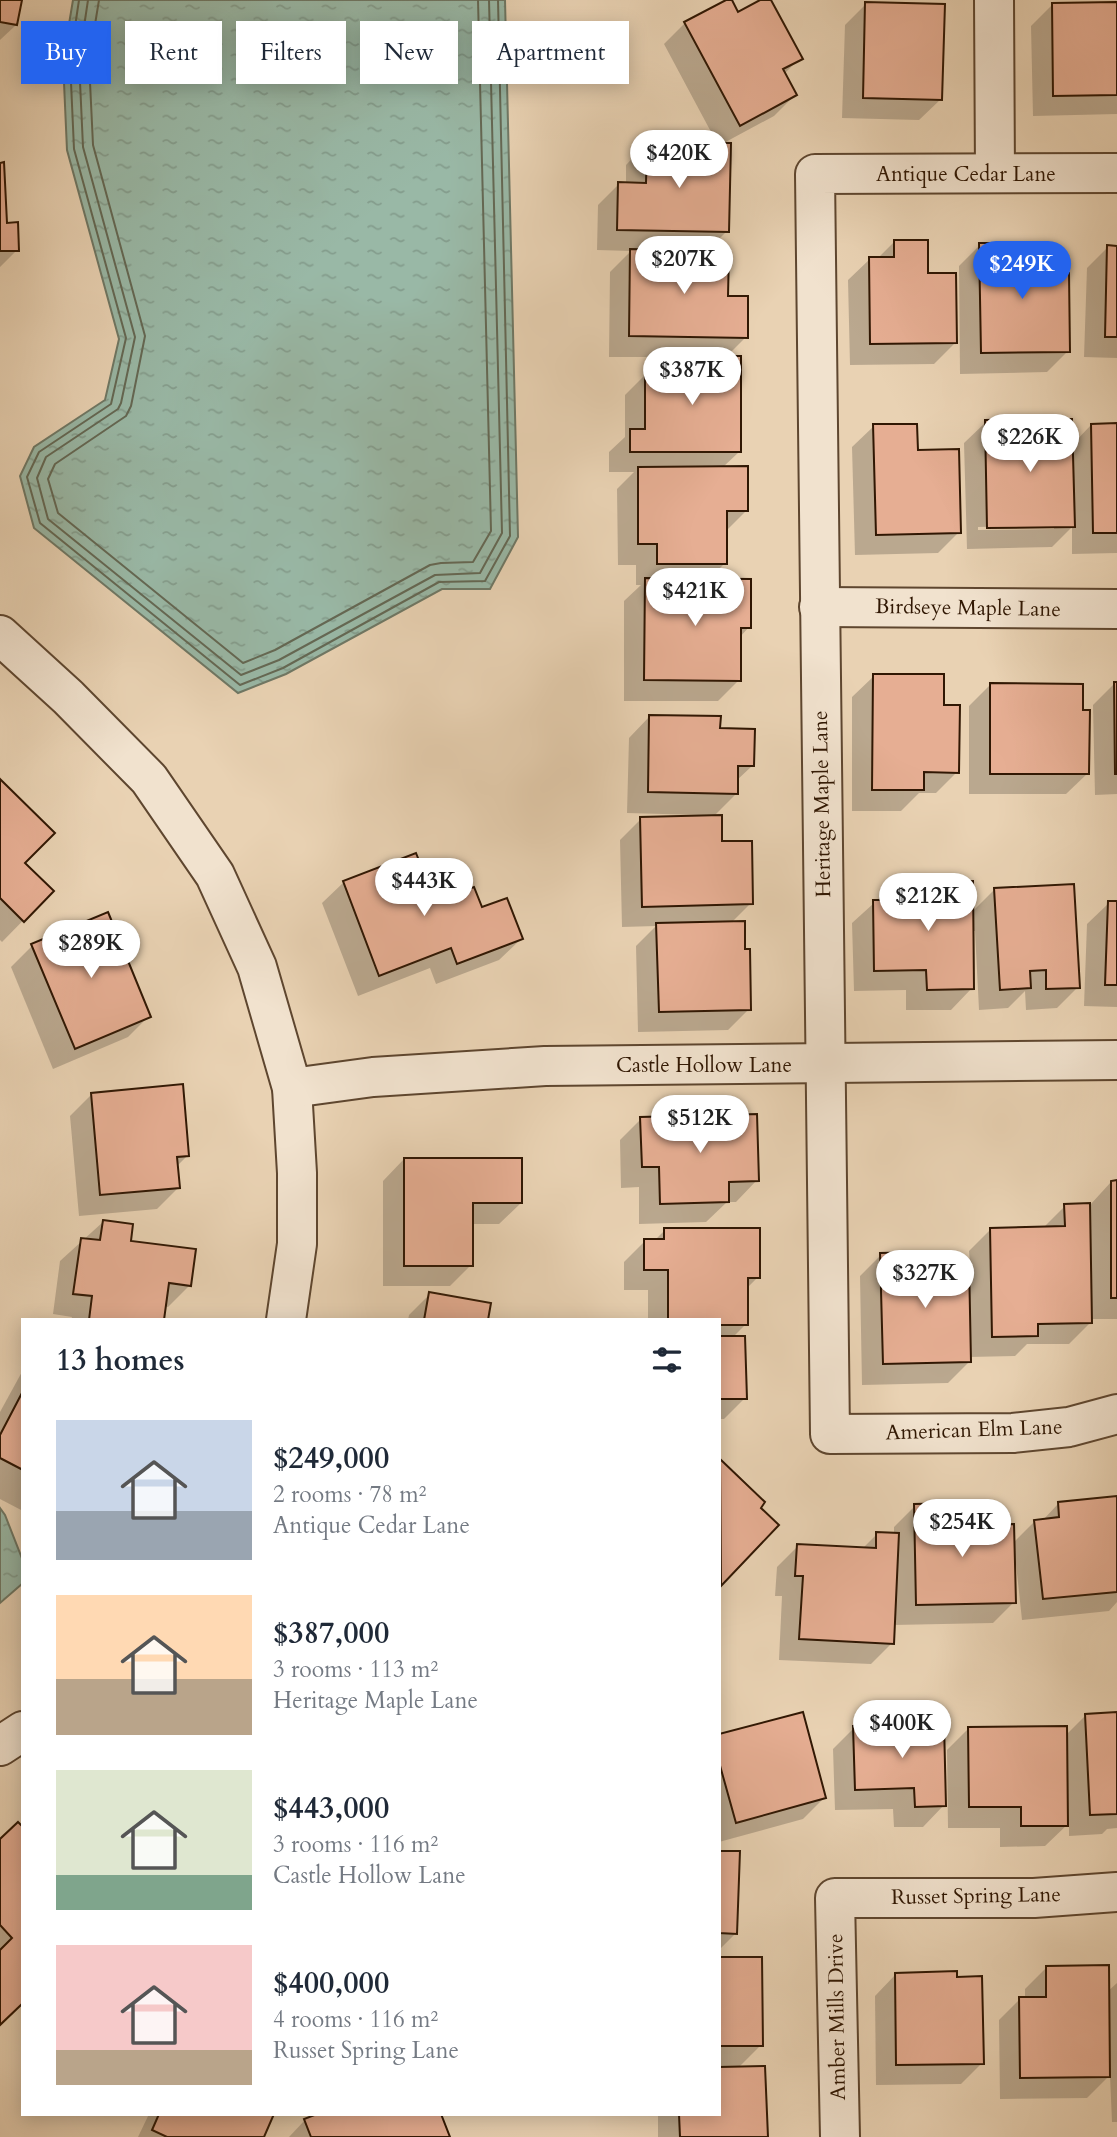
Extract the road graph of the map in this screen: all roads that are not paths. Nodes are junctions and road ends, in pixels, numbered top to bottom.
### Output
1 (994, 0) edge
2 (995, 173) junction
3 (1117, 173) edge
4 (815, 174) joint
5 (819, 607) junction
6 (1117, 609) edge
7 (0, 635) edge
8 (1117, 1060) edge
9 (825, 1064) junction
10 (292, 1088) junction
11 (286, 1318) edge
12 (1117, 1414) edge
13 (830, 1434) joint
14 (21, 1732) edge
15 (0, 1746) edge
16 (1117, 1892) edge
17 (835, 1898) joint
18 (840, 2137) edge

1 - 2 street
2 - 3 street, Antique Cedar Lane
2 - 4 street, Antique Cedar Lane
4 - 5 street, Heritage Maple Lane
5 - 6 street, Birdseye Maple Lane
5 - 9 street, Heritage Maple Lane
7 - 10 street
8 - 9 street, Castle Hollow Lane
9 - 10 street, Castle Hollow Lane
9 - 13 street, Heritage Maple Lane
10 - 11 street
12 - 13 street, American Elm Lane
14 - 15 street
16 - 17 street, Russet Spring Lane
17 - 18 street, Amber Mills Drive

